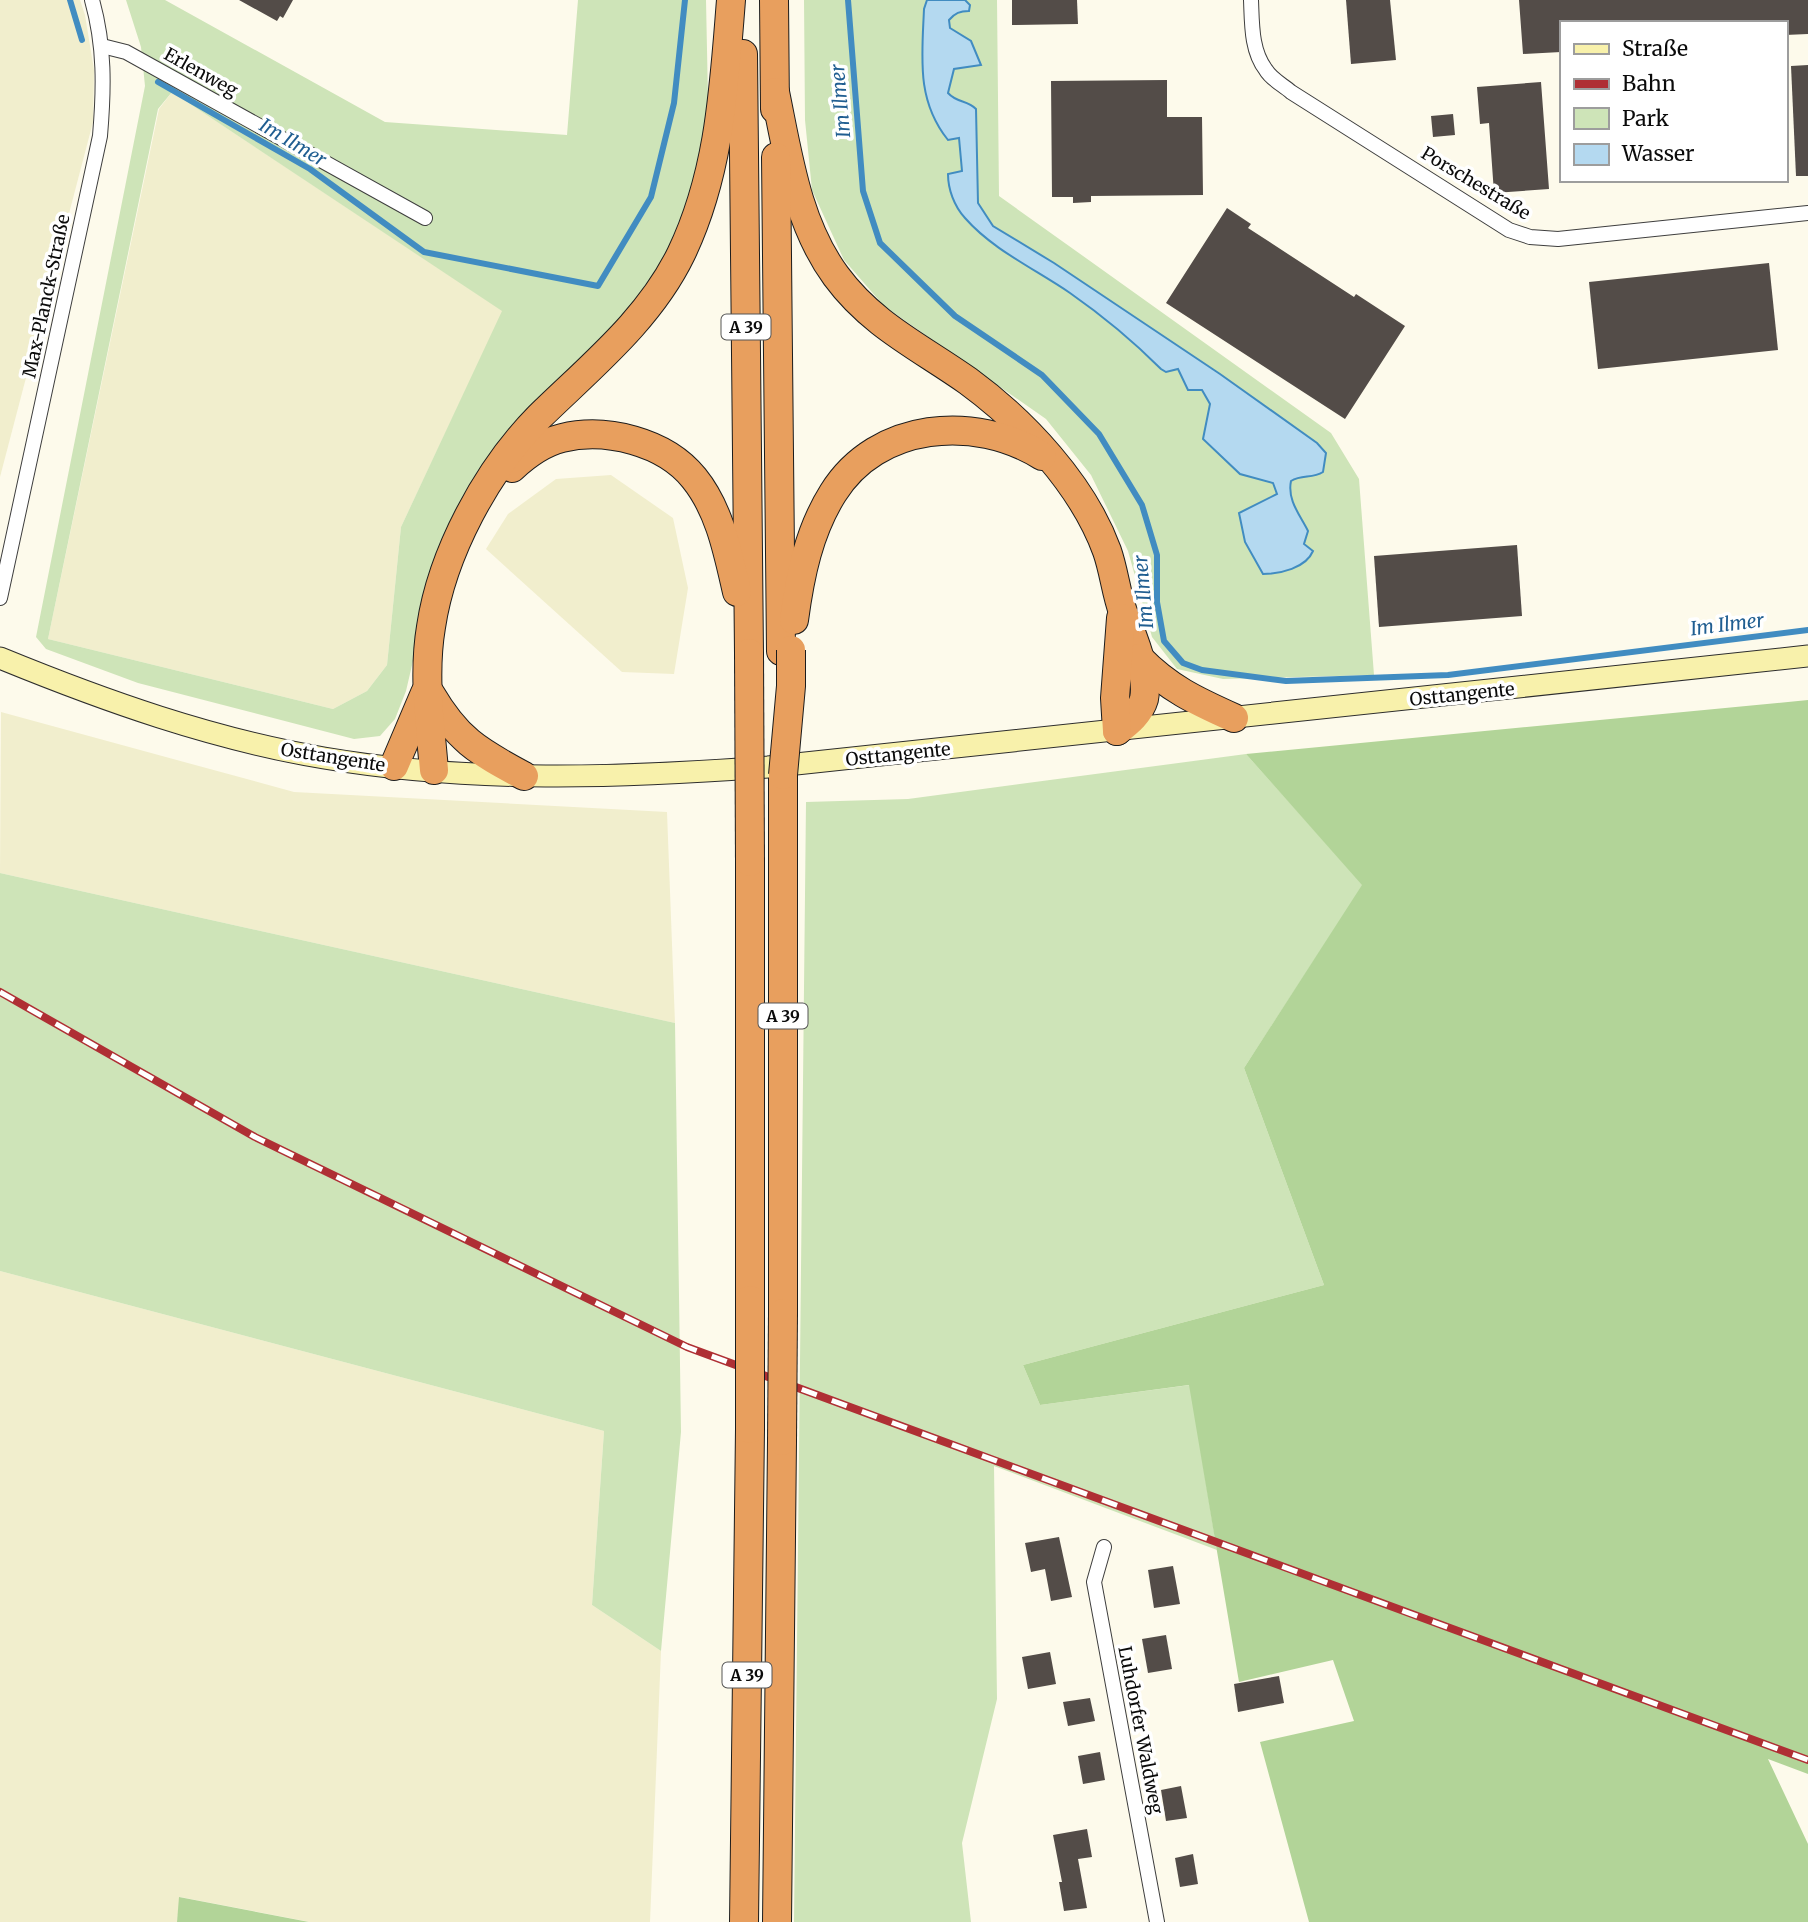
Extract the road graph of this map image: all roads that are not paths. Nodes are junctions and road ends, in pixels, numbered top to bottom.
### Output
1 (92, 0) edge
2 (731, 0) edge
3 (742, 0) edge
4 (774, 0) edge
5 (1251, 0) edge
6 (102, 46) junction
7 (775, 92) junction
8 (1808, 213) edge
9 (425, 218) dead end
10 (1053, 463) junction
11 (474, 508) junction
12 (0, 598) edge
13 (1122, 608) junction
14 (786, 651) junction
15 (749, 653) junction
16 (1808, 656) edge
17 (0, 658) edge
18 (1139, 658) junction
19 (427, 687) junction
20 (1234, 718) junction
21 (1117, 730) junction
22 (394, 766) junction
23 (434, 770) junction
24 (524, 776) junction
25 (1104, 1547) dead end
26 (744, 1922) edge
27 (777, 1922) edge
28 (1157, 1922) edge

1 - 6 street, Max-Planck-Straße
2 - 11 highway
3 - 15 highway, A 39
4 - 7 highway, A 39
5 - 8 street, Porschestraße
6 - 9 street, Erlenweg
6 - 12 street, Max-Planck-Straße
7 - 10 highway
7 - 14 highway, A 39
10 - 13 highway
10 - 14 highway
11 - 15 highway
11 - 19 highway
13 - 18 highway
13 - 21 highway
14 - 27 highway, A 39, bridge
15 - 26 highway, A 39, bridge
16 - 20 main road, Osttangente
17 - 22 main road, Osttangente
18 - 20 highway
18 - 21 highway
19 - 22 highway
19 - 23 highway
19 - 24 highway
20 - 21 main road, Osttangente
21 - 24 main road, Osttangente
22 - 23 main road, Osttangente
23 - 24 main road, Osttangente
25 - 28 street, Luhdorfer Waldweg

